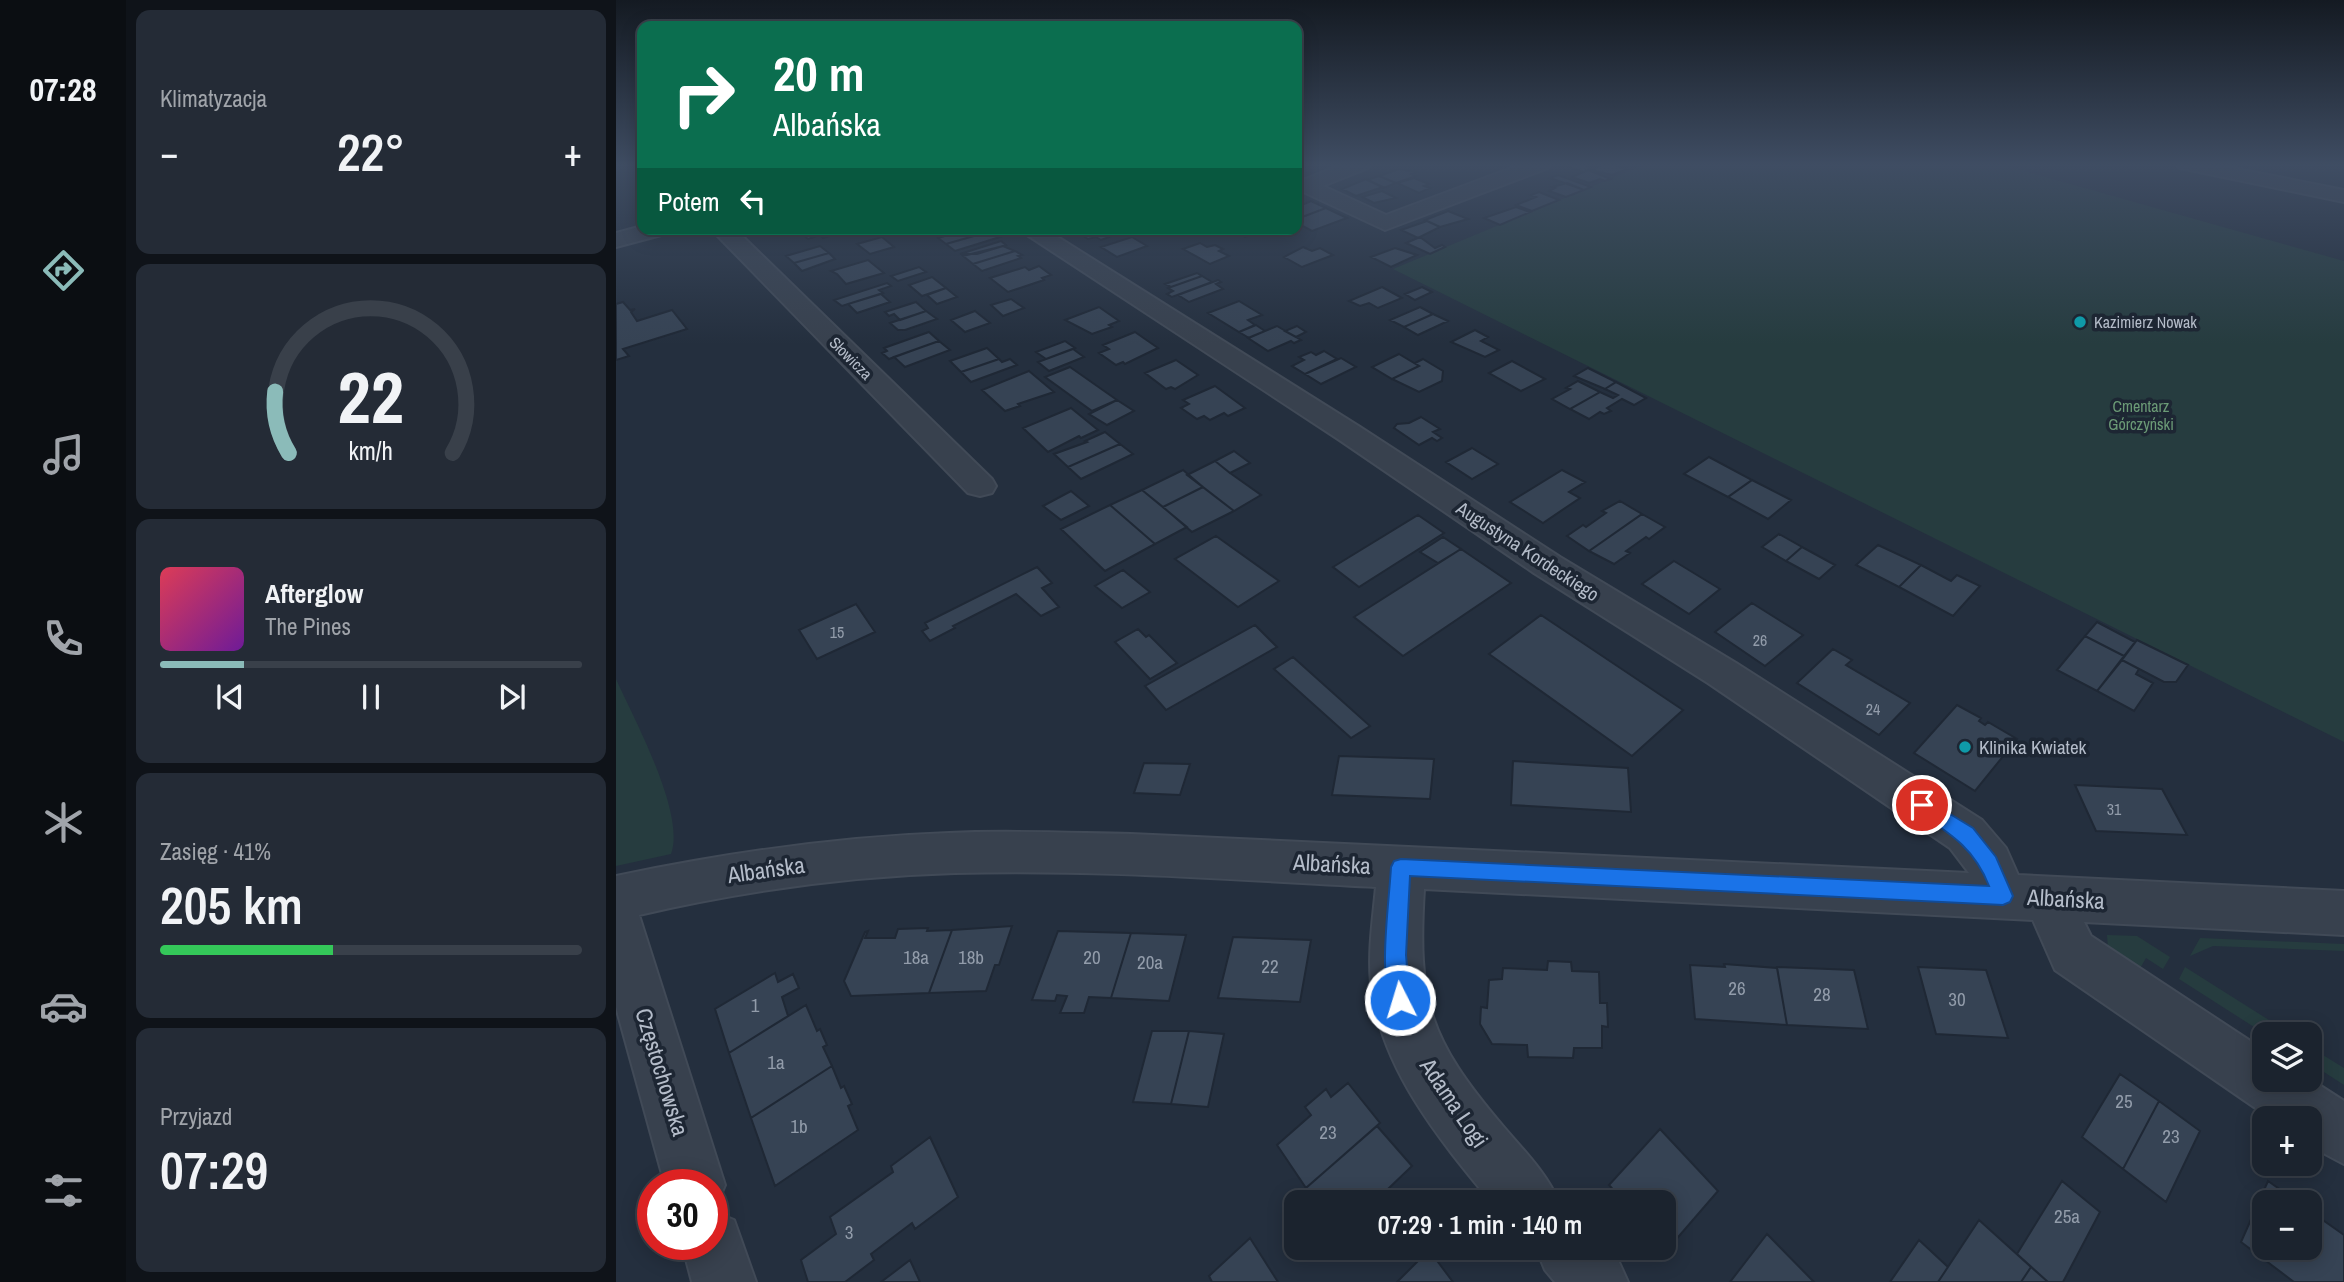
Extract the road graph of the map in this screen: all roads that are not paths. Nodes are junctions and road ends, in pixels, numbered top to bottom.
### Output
1 (637, 234) edge
2 (728, 235) edge
3 (1038, 235) edge
4 (616, 240) edge
5 (980, 486) dead end
6 (1401, 867) junction
7 (2025, 897) junction
8 (616, 898) edge
9 (2344, 913) edge
10 (616, 918) edge
11 (2344, 1135) edge
12 (690, 1169) edge
13 (1519, 1190) edge
14 (717, 1260) edge
15 (1577, 1260) edge
16 (724, 1282) edge
17 (1596, 1282) edge

1 - 4 street
2 - 5 street, Słowicza
3 - 7 street, Augustyna Kordeckiego
6 - 7 street, Albańska
6 - 8 street, Albańska
6 - 13 street, Adama Logi
7 - 9 street, Albańska
7 - 11 street, Augustyna Kordeckiego
10 - 12 street, Częstochowska
14 - 16 street
15 - 17 street

